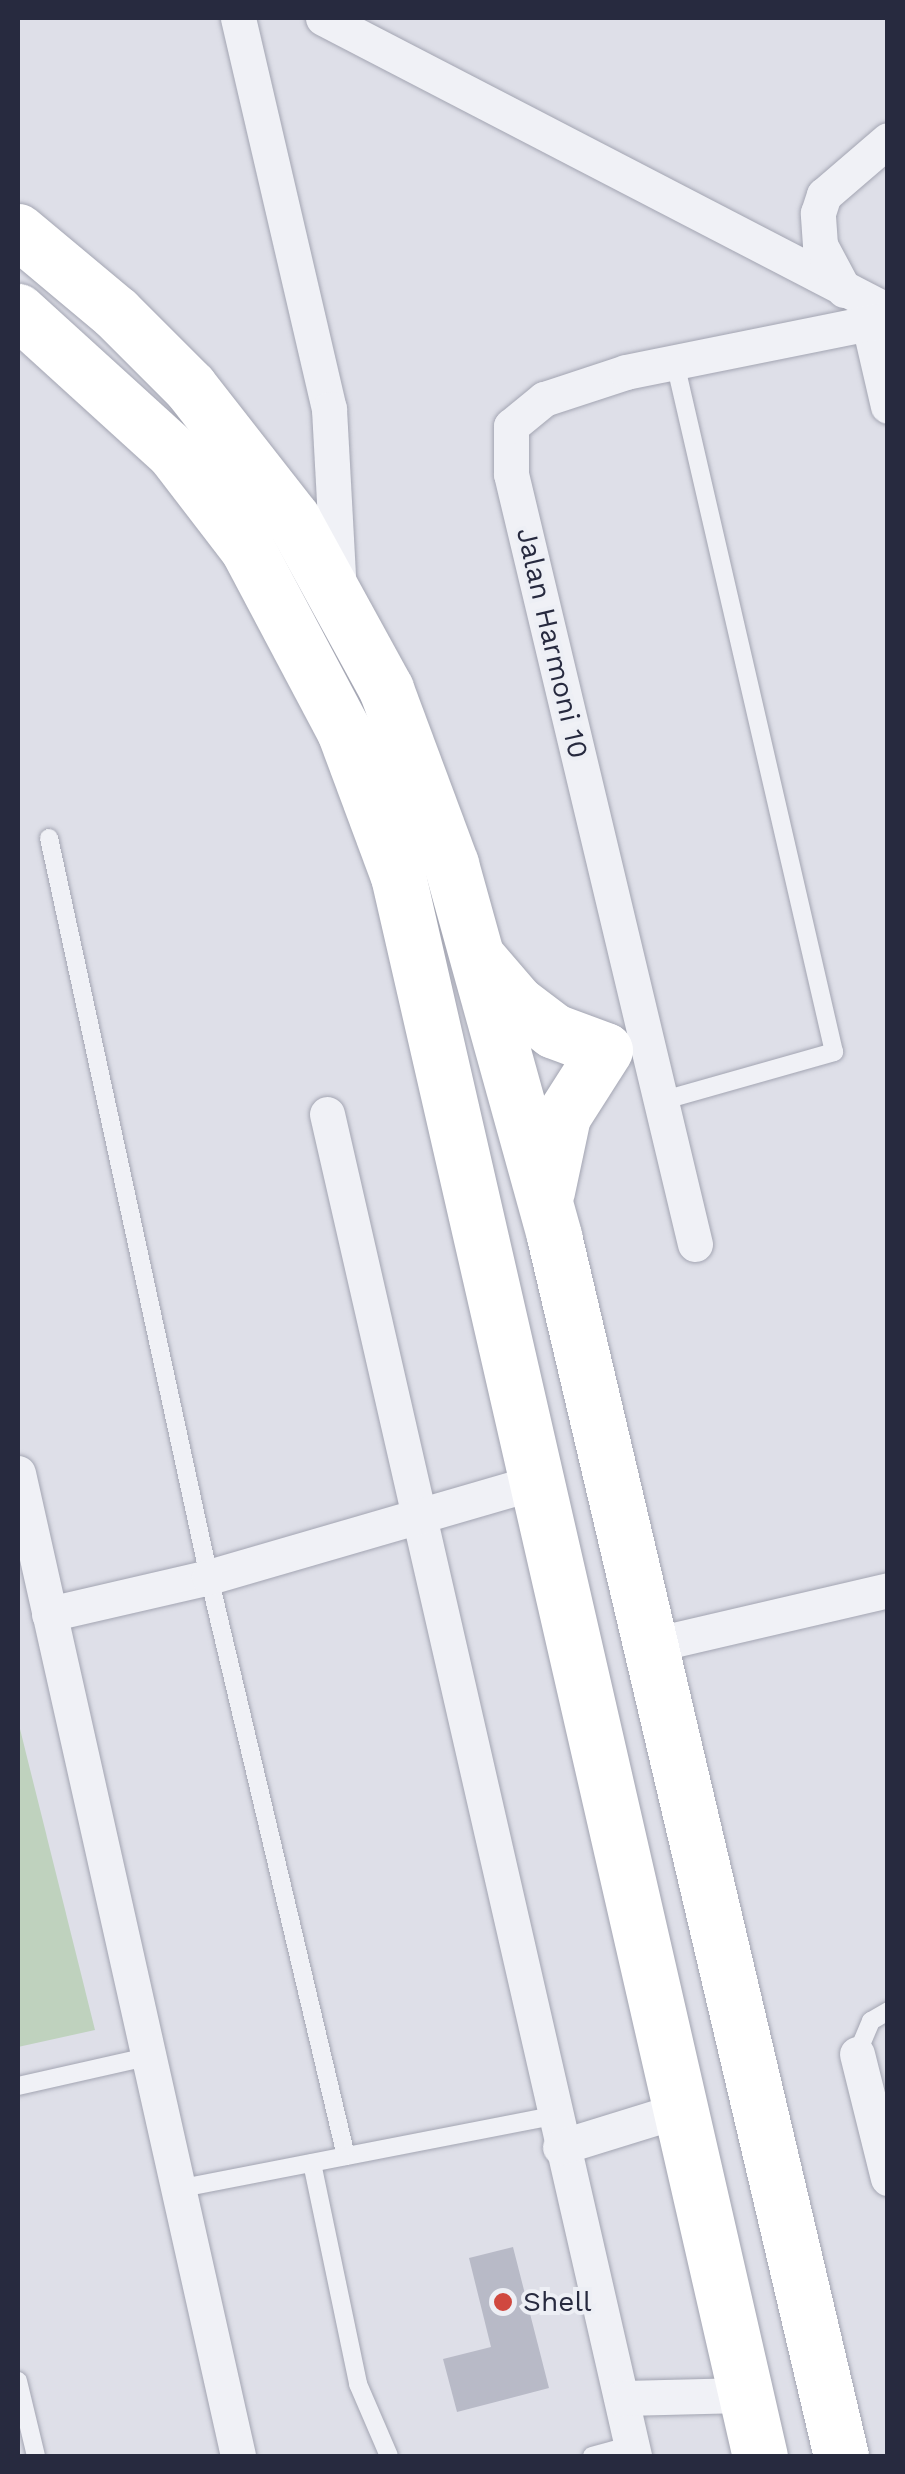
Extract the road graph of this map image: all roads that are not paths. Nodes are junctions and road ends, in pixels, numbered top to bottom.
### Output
1 (238, 18) edge
2 (322, 18) edge
3 (888, 140) edge
4 (18, 232) edge
5 (844, 290) junction
6 (18, 311) edge
7 (881, 318) edge
8 (675, 362) junction
9 (888, 406) edge
10 (339, 597) junction
11 (49, 838) dead end
12 (478, 957) junction
13 (626, 1046) junction
14 (661, 1100) junction
15 (327, 1114) dead end
16 (546, 1204) junction
17 (695, 1244) dead end
18 (18, 1472) edge
19 (538, 1481) junction
20 (418, 1518) junction
21 (209, 1577) junction
22 (888, 1590) edge
23 (49, 1614) junction
24 (652, 1645) junction
25 (610, 1798) junction
26 (888, 2011) edge
27 (858, 2054) joint
28 (147, 2057) junction
29 (18, 2086) edge
30 (683, 2109) junction
31 (556, 2132) junction
32 (346, 2156) junction
33 (312, 2163) junction
34 (888, 2178) edge
35 (177, 2189) junction
36 (18, 2381) edge
37 (746, 2395) junction
38 (622, 2398) junction
39 (633, 2451) edge
40 (36, 2456) edge
41 (238, 2456) edge
42 (389, 2456) edge
43 (592, 2456) edge
44 (760, 2456) edge
45 (840, 2456) edge

1 - 10 street
2 - 5 street
3 - 5 street
4 - 10 highway
5 - 7 street
6 - 19 highway
7 - 8 street, Jalan Harmoni 10
7 - 9 street
8 - 13 street, Jalan Harmoni 10
8 - 14 lane
10 - 12 highway
11 - 21 lane
12 - 13 highway
12 - 16 highway
13 - 14 street, Jalan Harmoni 10
13 - 16 highway
14 - 17 street, Jalan Harmoni 10
15 - 20 street
16 - 24 highway
18 - 23 street
19 - 20 street
19 - 25 highway
20 - 21 street
20 - 31 street
21 - 23 street
21 - 32 lane
22 - 24 street
23 - 28 street
24 - 25 highway
24 - 45 highway
25 - 30 highway
26 - 27 lane
27 - 34 street
28 - 29 lane
28 - 35 street
30 - 31 street
30 - 37 highway
31 - 32 lane
31 - 38 street
32 - 33 lane
33 - 35 lane
33 - 42 lane
35 - 41 street
36 - 40 lane
37 - 38 street
37 - 44 highway
38 - 39 street
39 - 43 lane

